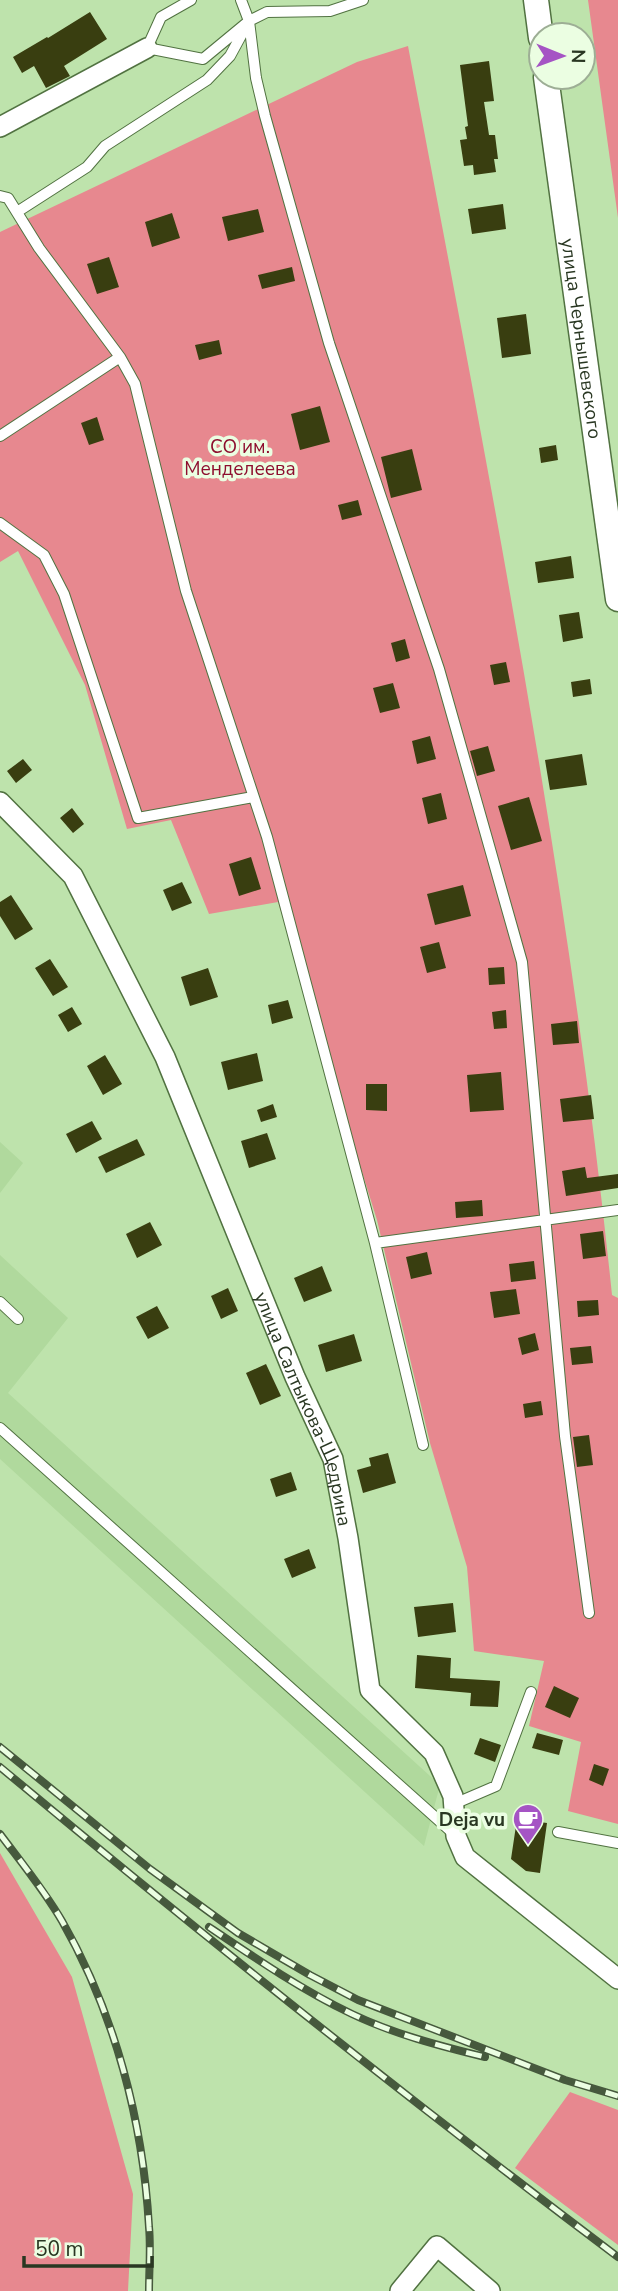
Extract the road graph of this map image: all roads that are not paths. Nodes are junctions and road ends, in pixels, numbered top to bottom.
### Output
1 (191, 0) edge
2 (241, 0) edge
3 (363, 0) edge
4 (536, 0) edge
5 (249, 21) junction
6 (539, 21) edge
7 (147, 48) junction
8 (548, 91) edge
9 (0, 127) edge
10 (0, 196) edge
11 (17, 212) junction
12 (120, 357) junction
13 (0, 436) edge
14 (0, 523) edge
15 (618, 599) edge
16 (253, 797) junction
17 (0, 803) edge
18 (618, 1210) edge
19 (547, 1218) junction
20 (375, 1243) junction
21 (0, 1302) edge
22 (18, 1319) dead end
23 (0, 1428) edge
24 (423, 1445) dead end
25 (589, 1613) dead end
26 (531, 1692) dead end
27 (453, 1804) junction
28 (558, 1832) dead end
29 (456, 1836) junction
30 (618, 1843) edge
31 (618, 1979) edge
32 (406, 2287) edge
33 (490, 2291) edge

1 - 7 lane
2 - 5 lane
3 - 5 lane
4 - 6 street
5 - 7 lane
5 - 11 lane
5 - 19 lane
7 - 9 street
8 - 15 street, улица Чернышевского
10 - 11 lane
11 - 12 lane
12 - 13 lane
12 - 16 lane
14 - 16 lane
16 - 20 lane
17 - 27 street, улица Салтыкова-Щедрина
18 - 19 lane
19 - 20 lane
19 - 25 lane
20 - 24 lane
21 - 22 lane
23 - 29 lane
26 - 27 lane
27 - 29 street, улица Салтыкова-Щедрина
28 - 30 lane
29 - 31 street, улица Салтыкова-Щедрина
32 - 33 street

